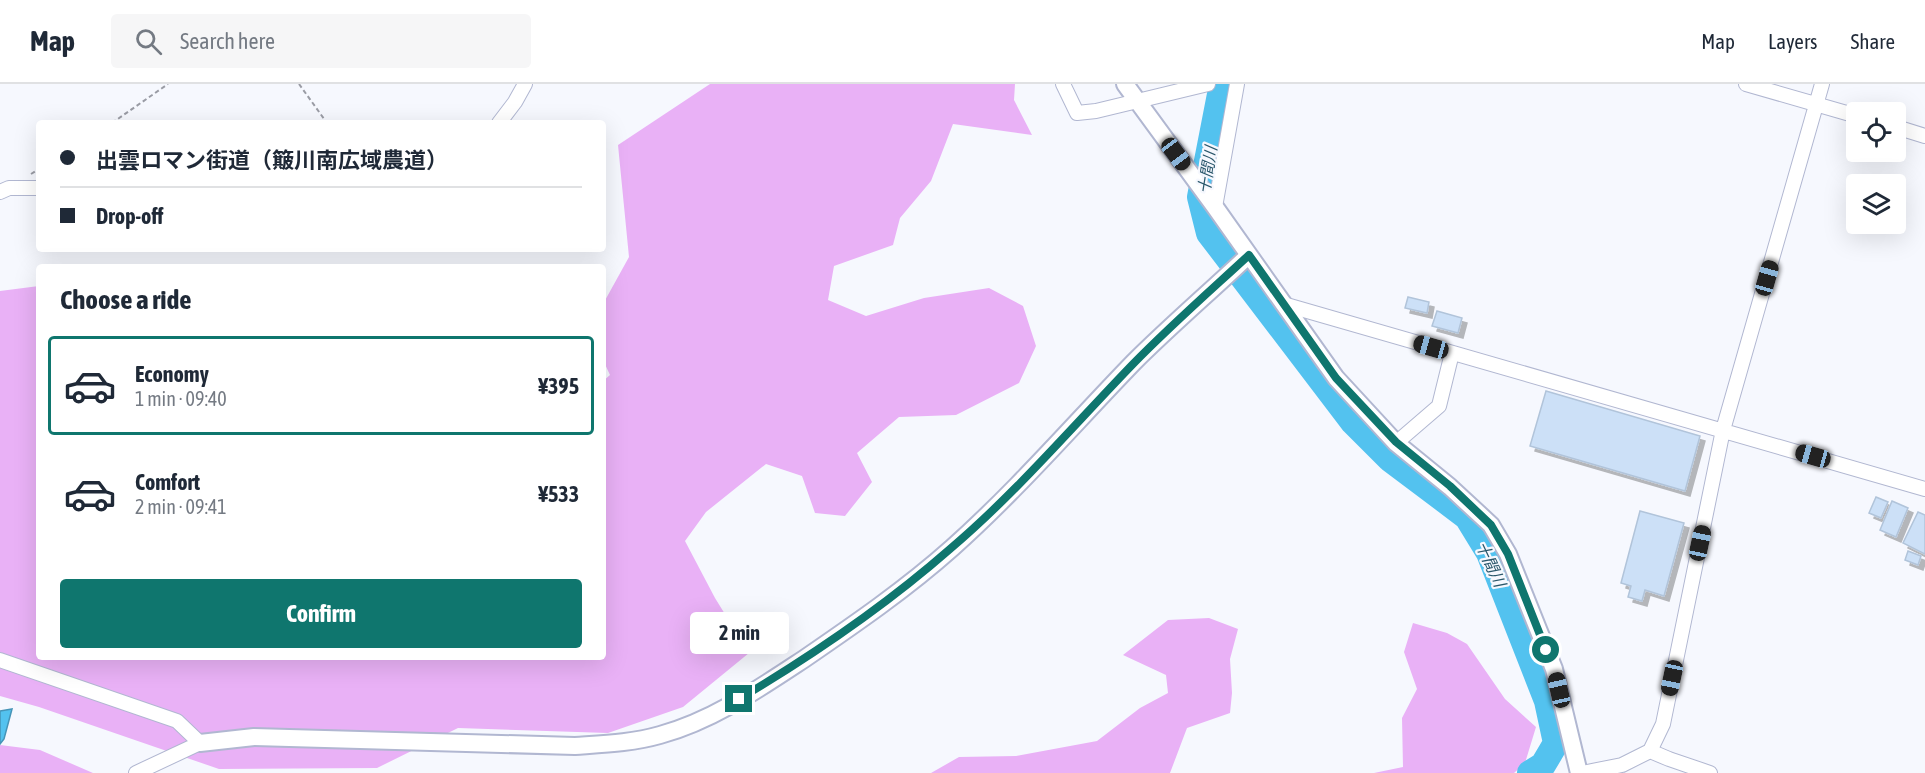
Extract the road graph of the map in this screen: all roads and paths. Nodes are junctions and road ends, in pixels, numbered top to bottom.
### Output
1 (168, 84) edge
2 (299, 84) edge
3 (525, 84) edge
4 (1063, 84) edge
5 (1125, 84) edge
6 (1208, 84) edge
7 (1237, 84) edge
8 (1746, 84) edge
9 (1822, 84) edge
10 (1136, 101) junction
11 (1816, 104) junction
12 (1846, 113) edge
13 (116, 120) edge
14 (325, 120) edge
15 (501, 120) edge
16 (1906, 131) edge
17 (1925, 136) edge
18 (36, 188) edge
19 (0, 192) edge
20 (1215, 207) junction
21 (1249, 255) junction
22 (1283, 304) junction
23 (1452, 353) junction
24 (1723, 430) junction
25 (1396, 442) junction
26 (1925, 489) edge
27 (0, 660) edge
28 (200, 743) junction
29 (1650, 751) junction
30 (136, 773) edge
31 (1580, 773) edge
32 (1710, 773) edge

1 - 13 path
2 - 14 path
3 - 15 street
4 - 10 street
5 - 10 street
6 - 10 street
7 - 20 street
8 - 11 street
9 - 11 street
10 - 20 street
11 - 12 street
11 - 24 street
16 - 17 street
18 - 19 street
20 - 21 street
21 - 22 street
21 - 28 street
22 - 23 street
22 - 25 street
23 - 24 street
23 - 25 street
24 - 26 street
24 - 29 street
25 - 31 street
27 - 28 street
28 - 30 street
29 - 31 street
29 - 32 street

